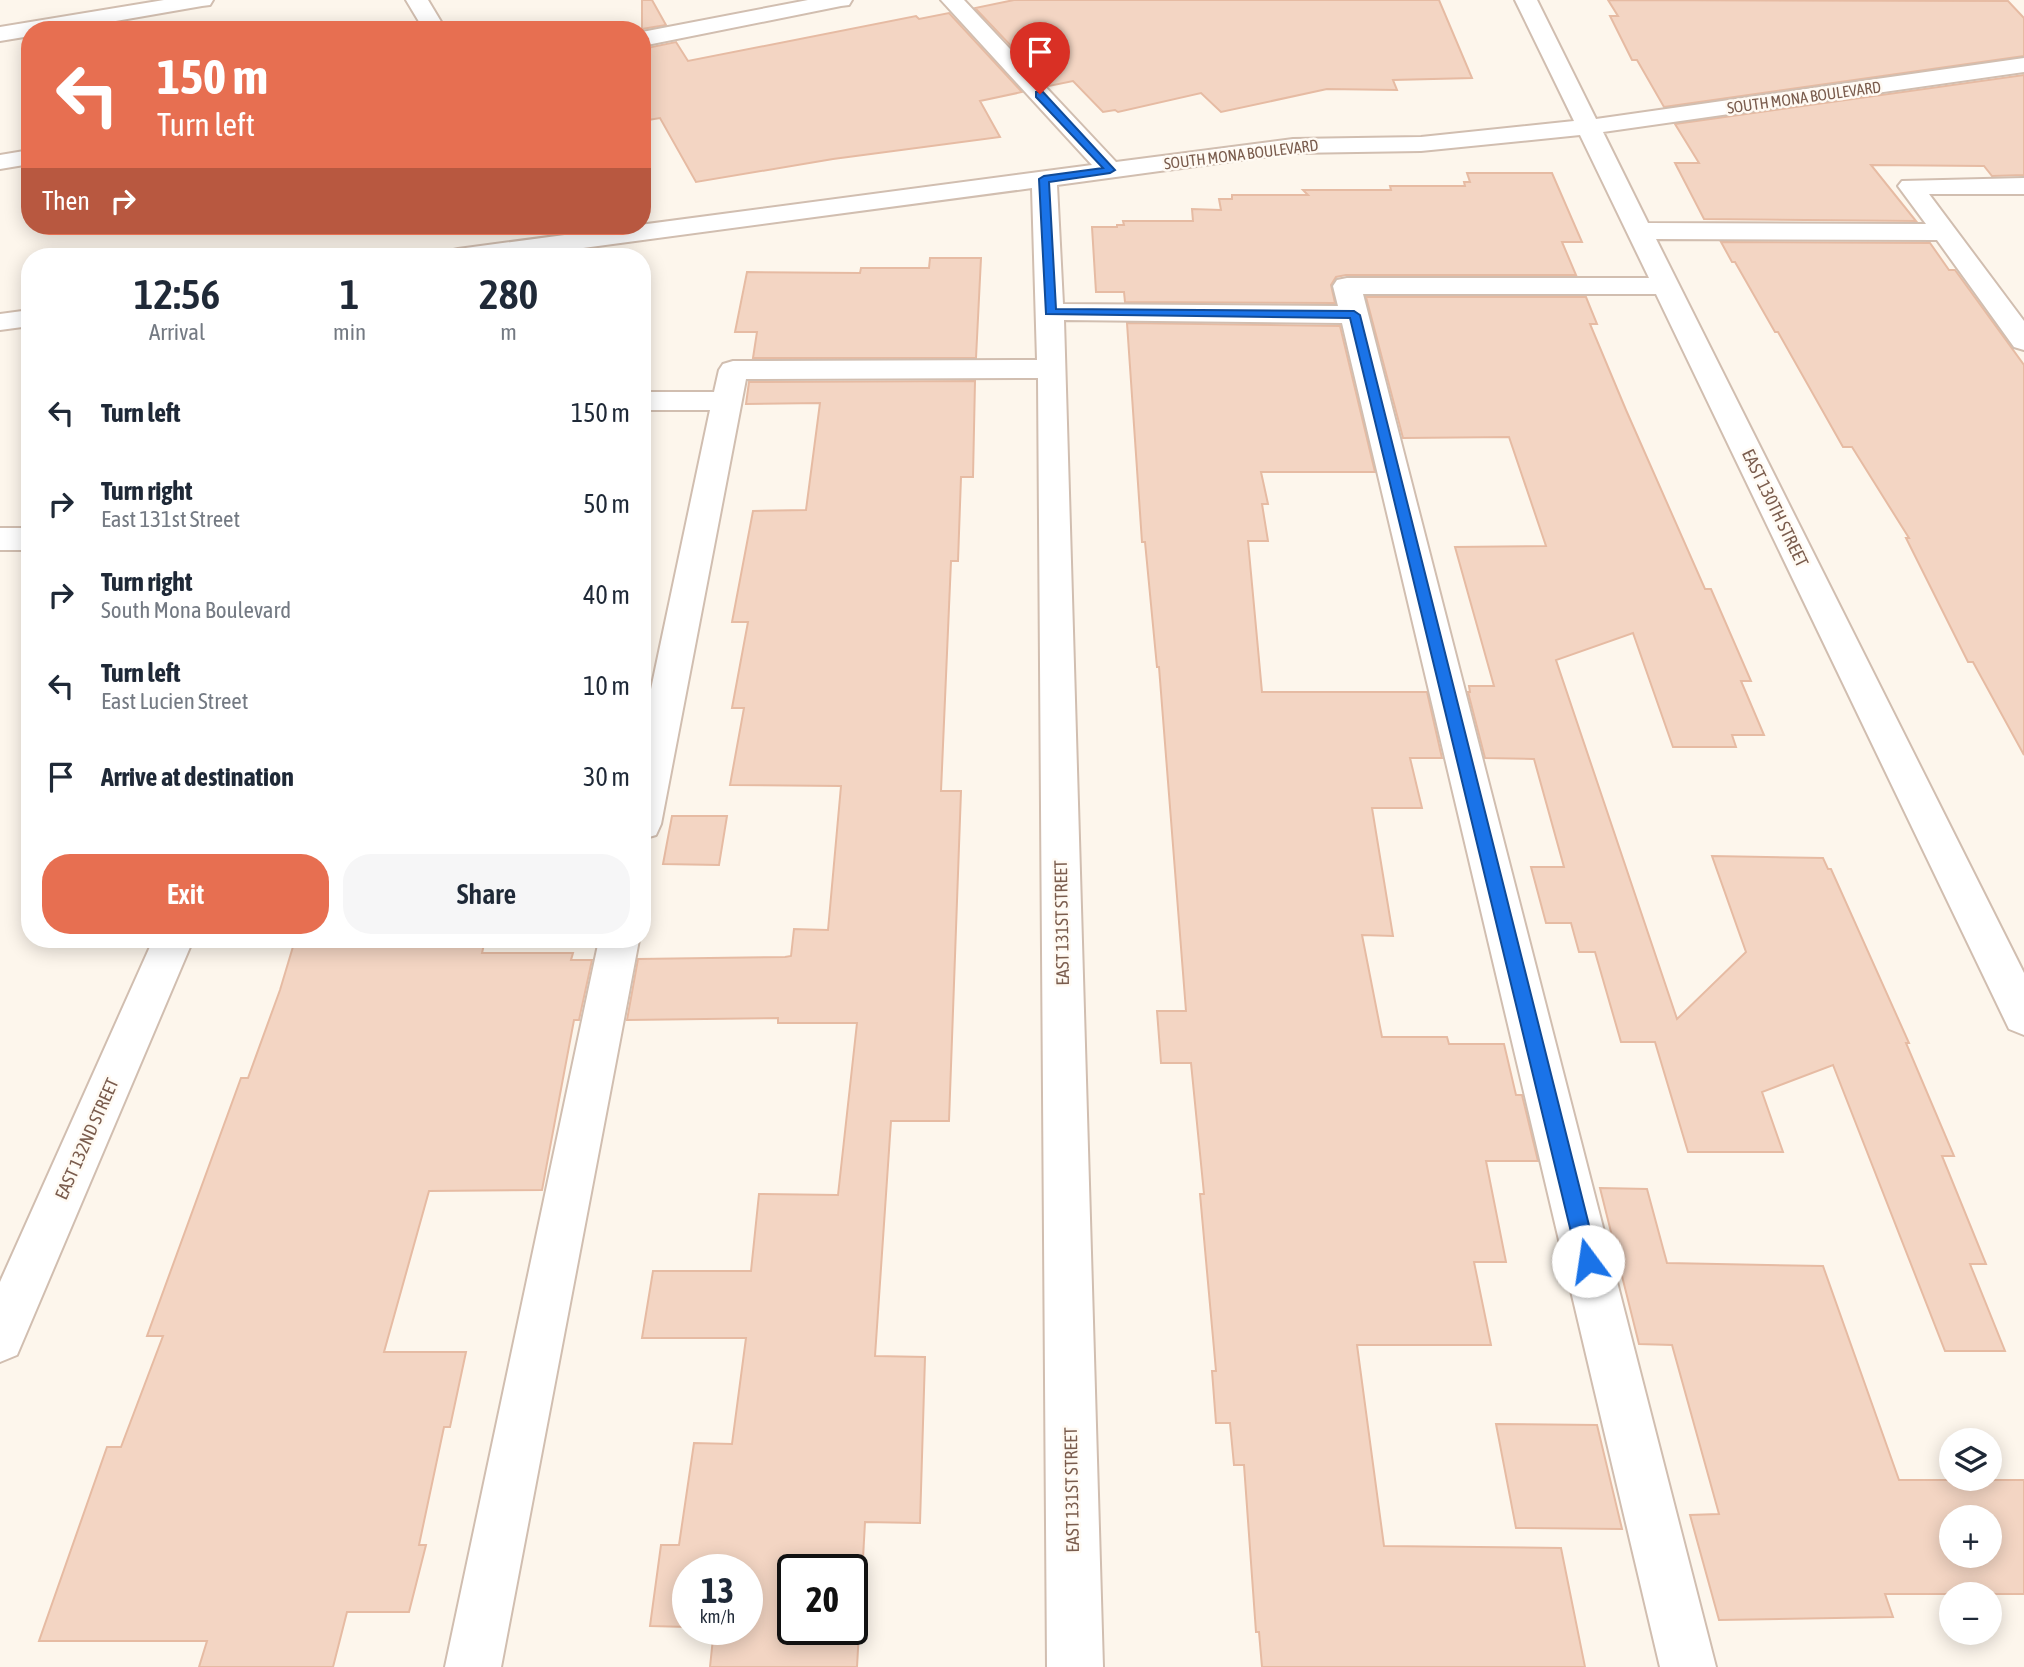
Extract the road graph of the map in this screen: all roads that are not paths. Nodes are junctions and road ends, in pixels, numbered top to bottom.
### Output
1 (202, 0) edge
2 (417, 0) edge
3 (841, 0) edge
4 (952, 0) edge
5 (1526, 0) edge
6 (77, 21) edge
7 (430, 21) edge
8 (21, 30) edge
9 (0, 34) edge
10 (651, 36) edge
11 (2024, 65) edge
12 (1588, 127) junction
13 (21, 158) edge
14 (0, 162) edge
15 (1110, 170) junction
16 (1044, 179) junction
17 (2024, 186) edge
18 (651, 232) edge
19 (1639, 232) junction
20 (1945, 232) junction
21 (628, 235) edge
22 (531, 248) edge
23 (1667, 286) junction
24 (1051, 312) junction
25 (1354, 315) junction
26 (21, 320) edge
27 (0, 323) edge
28 (2024, 341) edge
29 (1052, 369) junction
30 (651, 401) edge
31 (727, 401) junction
32 (0, 539) edge
33 (21, 539) edge
34 (651, 779) edge
35 (170, 948) edge
36 (617, 948) edge
37 (2024, 1016) edge
38 (0, 1338) edge
39 (473, 1667) edge
40 (1075, 1667) edge
41 (1688, 1667) edge

1 - 6 street
2 - 7 street
3 - 10 street
4 - 15 street
5 - 12 street, EAST 130TH STREET
8 - 9 street
11 - 12 street, SOUTH MONA BOULEVARD
12 - 15 street, SOUTH MONA BOULEVARD
12 - 19 street, EAST 130TH STREET
13 - 14 street
15 - 16 street, SOUTH MONA BOULEVARD
16 - 18 street, SOUTH MONA BOULEVARD
16 - 24 street, EAST 131ST STREET
17 - 20 street
19 - 20 street
19 - 23 street, EAST 130TH STREET
20 - 28 street
21 - 22 street, SOUTH MONA BOULEVARD
23 - 25 street
23 - 37 street, EAST 130TH STREET
24 - 25 street
24 - 29 street, EAST 131ST STREET
25 - 41 street
26 - 27 street
29 - 31 street
29 - 40 street, EAST 131ST STREET
30 - 31 street
31 - 34 street
32 - 33 street
35 - 38 street, EAST 132ND STREET
36 - 39 street

